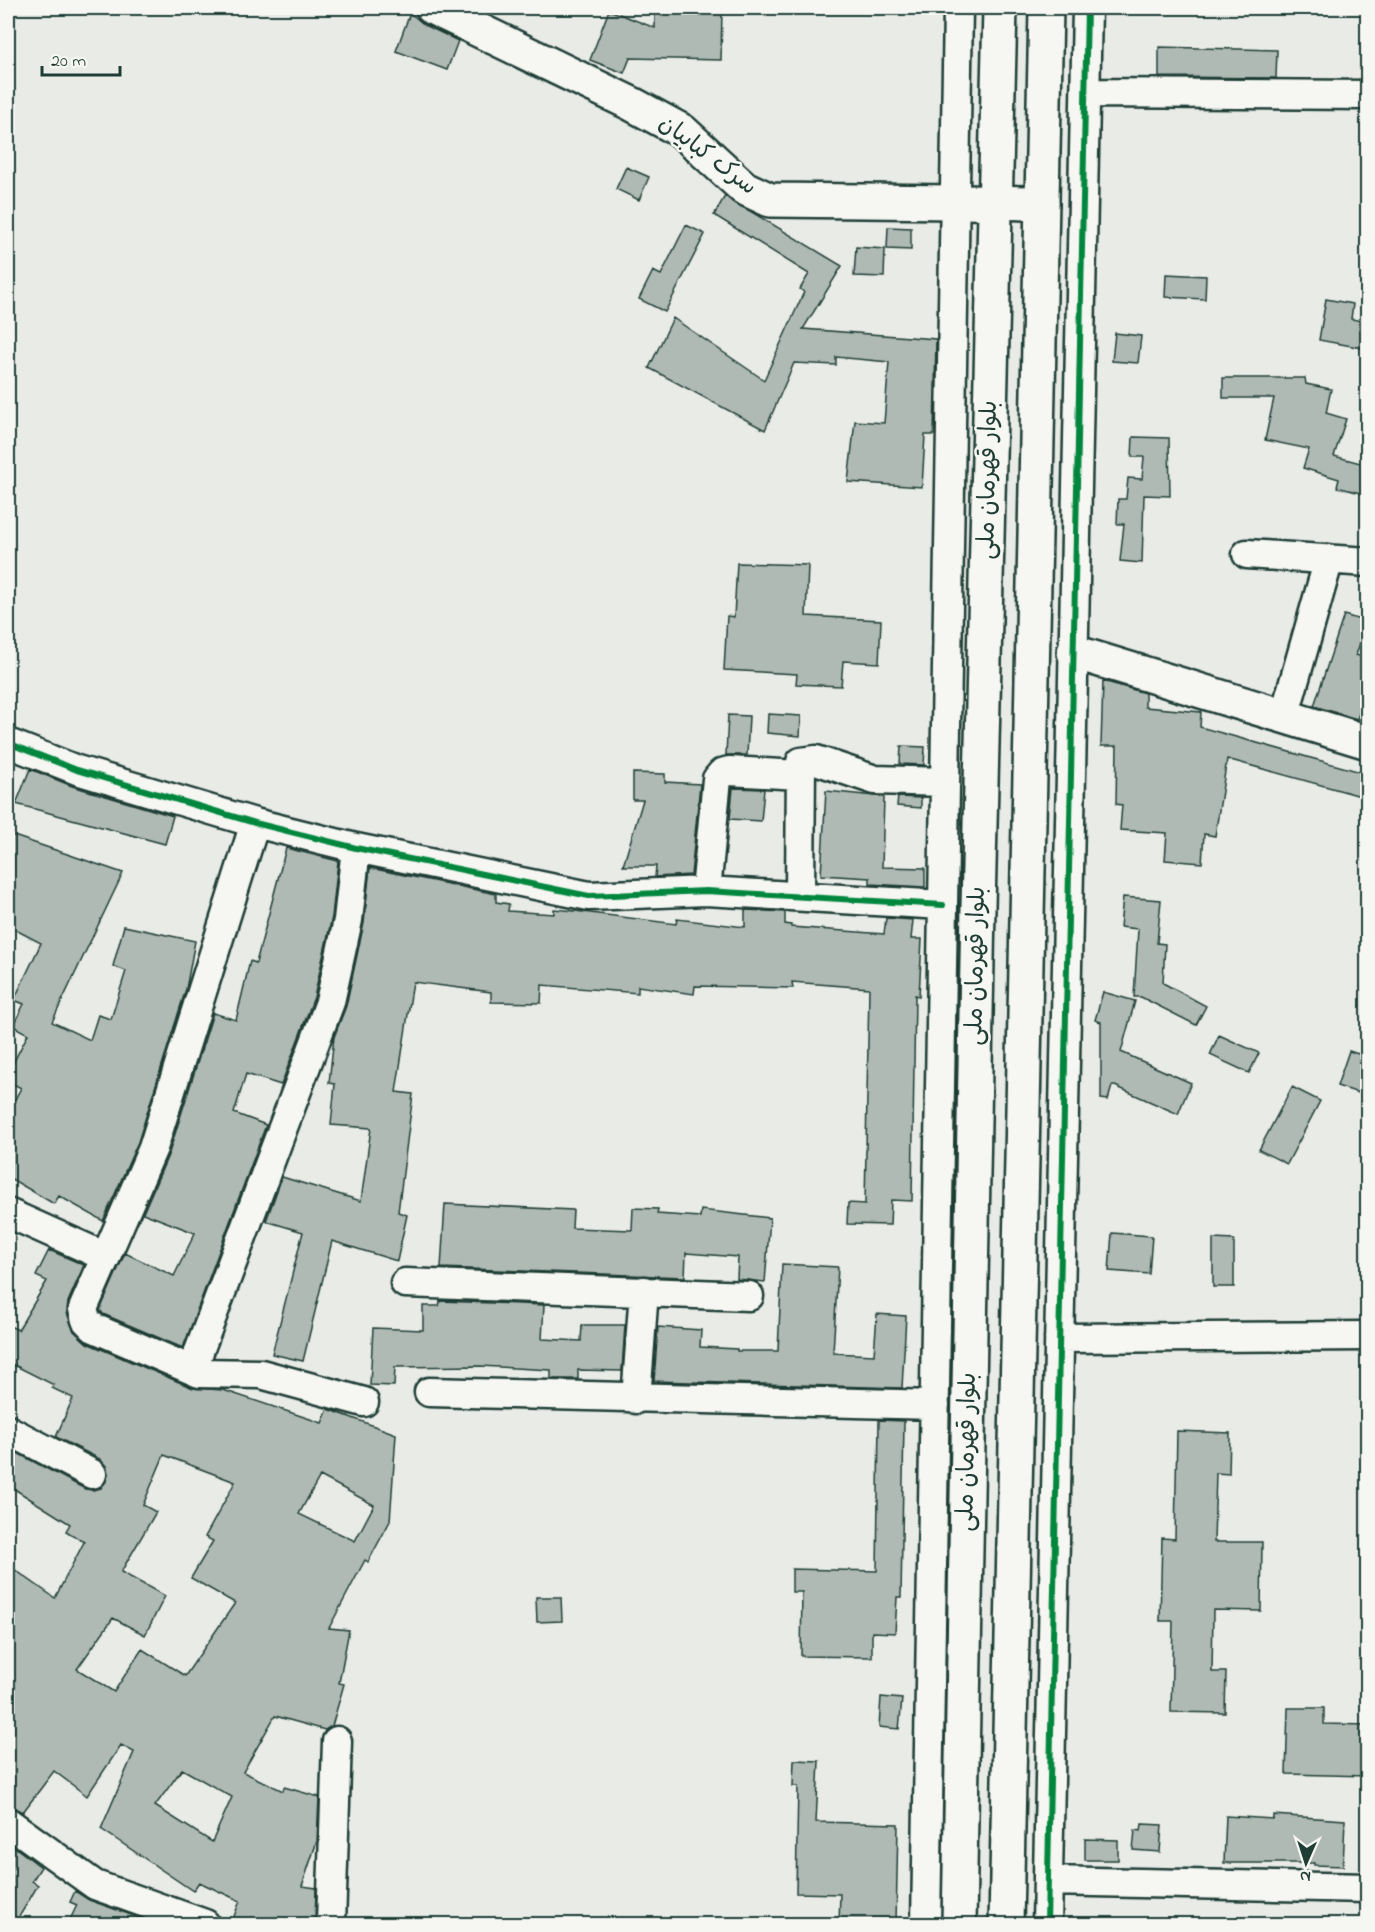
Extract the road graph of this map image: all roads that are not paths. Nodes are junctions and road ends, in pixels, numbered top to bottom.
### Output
1 (433, 8) edge
2 (958, 8) edge
3 (1000, 8) edge
4 (1046, 8) edge
5 (1087, 8) edge
6 (1086, 93) junction
7 (1368, 95) edge
8 (955, 201) junction
9 (997, 201) junction
10 (1042, 203) junction
11 (1247, 554) dead end
12 (1329, 559) junction
13 (1368, 562) edge
14 (1074, 652) junction
15 (1284, 717) junction
16 (1368, 742) edge
17 (8, 743) edge
18 (800, 775) junction
19 (945, 782) junction
20 (255, 823) junction
21 (356, 848) junction
22 (706, 891) junction
23 (800, 895) junction
24 (943, 905) junction
25 (8, 1213) edge
26 (106, 1257) junction
27 (405, 1283) dead end
28 (644, 1291) junction
29 (749, 1296) dead end
30 (1368, 1336) edge
31 (1059, 1338) junction
32 (192, 1370) junction
33 (429, 1392) dead end
34 (636, 1398) junction
35 (364, 1402) dead end
36 (935, 1405) junction
37 (8, 1430) edge
38 (92, 1474) dead end
39 (337, 1742) dead end
40 (8, 1822) edge
41 (1048, 1881) junction
42 (1368, 1888) edge
43 (206, 1924) edge
44 (331, 1924) edge
45 (926, 1924) edge
46 (959, 1924) edge
47 (1006, 1924) edge
48 (1047, 1924) edge

1 - 8 main road, سرک کبابیان
2 - 8 street
3 - 9 main road, بلوار قهرمان ملی
4 - 10 main road, بلوار قهرمان ملی
5 - 6 street
6 - 7 street
6 - 14 street
8 - 9 main road, سرک کبابیان
8 - 19 street
9 - 10 main road, سرک کبابیان
9 - 46 main road, بلوار قهرمان ملی
10 - 47 main road, بلوار قهرمان ملی
11 - 12 street
12 - 13 street
12 - 15 street
14 - 15 main road
14 - 31 street
15 - 16 main road
17 - 20 street
18 - 19 street
18 - 22 street
18 - 23 street
19 - 24 street
20 - 21 street
20 - 26 street
21 - 22 street
21 - 32 street
22 - 23 street
23 - 24 street
24 - 36 street
25 - 26 street
26 - 32 street
27 - 28 street
28 - 29 street
28 - 34 street
30 - 31 street
31 - 41 street
32 - 35 street
33 - 34 street
34 - 36 street
36 - 45 street
37 - 38 street
39 - 44 street
40 - 43 street
41 - 42 street
41 - 48 street

